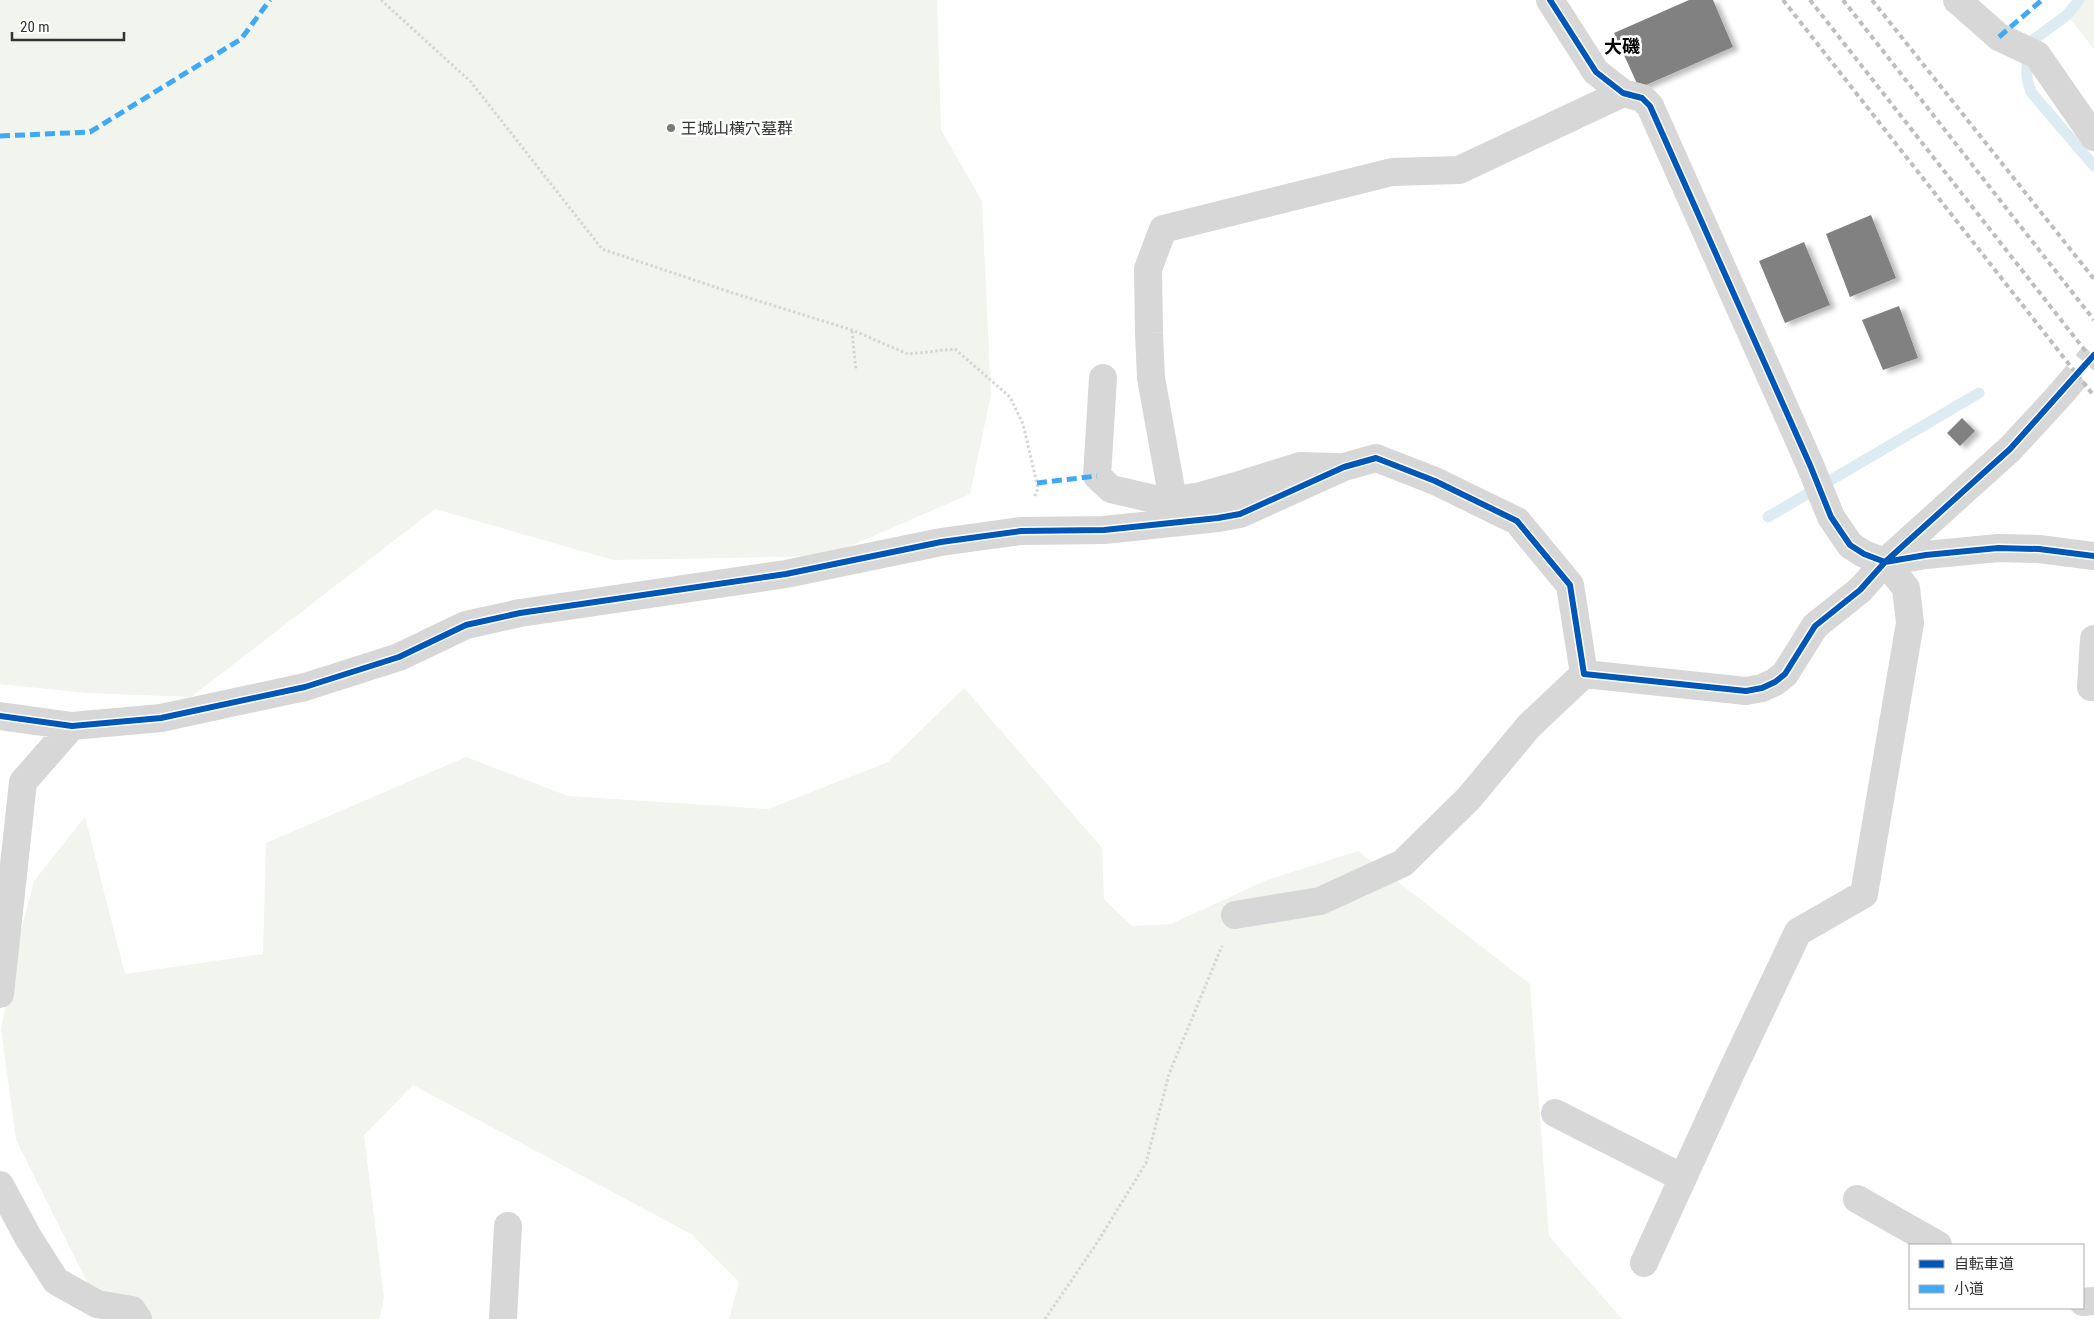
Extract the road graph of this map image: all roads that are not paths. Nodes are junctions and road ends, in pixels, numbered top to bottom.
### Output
1 (1550, 0) edge
2 (1957, 0) edge
3 (1623, 92) junction
4 (2094, 137) edge
5 (1103, 378) dead end
6 (2059, 396) tunnel mouth
7 (1344, 468) junction
8 (1173, 500) junction
9 (2094, 556) edge
10 (1885, 562) junction
11 (2094, 639) edge
12 (1584, 674) junction
13 (2091, 686) dead end
14 (0, 716) edge
15 (72, 726) junction
16 (1234, 915) road end
17 (0, 994) edge
18 (1555, 1113) dead end
19 (1683, 1178) junction
20 (0, 1185) edge
21 (1857, 1198) dead end
22 (508, 1226) dead end
23 (1936, 1244) edge
24 (1644, 1263) dead end
25 (138, 1319) edge
26 (503, 1319) edge

1 - 3 street
2 - 4 street
3 - 8 street
3 - 10 street
5 - 8 street
6 - 10 street
7 - 8 street
7 - 12 street
7 - 15 street
9 - 10 street
10 - 12 street
10 - 19 street
11 - 13 street
12 - 16 street
14 - 15 street
15 - 17 street
18 - 19 street
19 - 24 street
20 - 25 street
21 - 23 street
22 - 26 street

